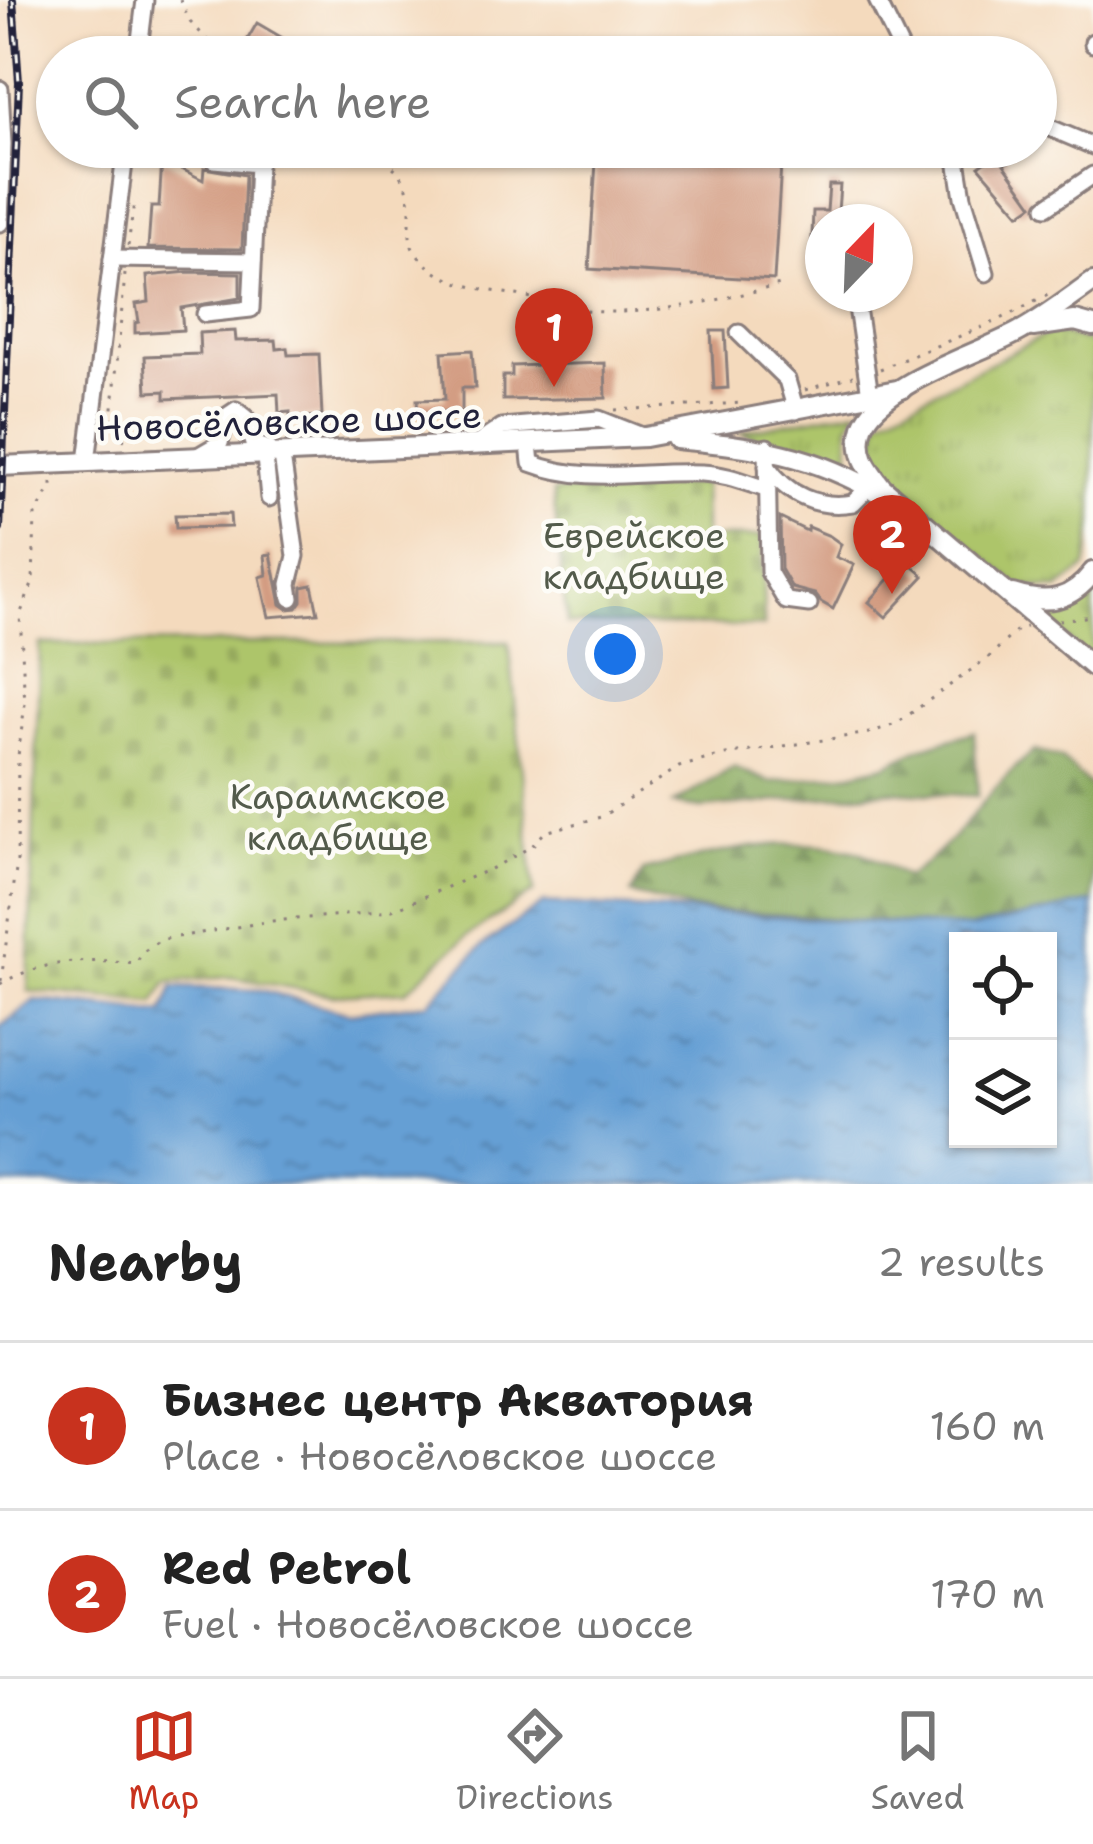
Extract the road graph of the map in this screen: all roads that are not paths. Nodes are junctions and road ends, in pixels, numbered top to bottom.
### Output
1 (877, 0) edge
2 (141, 4) edge
3 (139, 36) edge
4 (895, 36) edge
5 (0, 89) edge
6 (1057, 131) edge
7 (1093, 146) edge
8 (125, 168) edge
9 (258, 168) edge
10 (958, 168) edge
11 (1093, 176) edge
12 (1046, 207) dead end
13 (0, 223) edge
14 (119, 259) junction
15 (253, 261) junction
16 (986, 273) dead end
17 (1093, 282) edge
18 (858, 312) edge
19 (205, 314) dead end
20 (1093, 326) edge
21 (1023, 330) junction
22 (739, 333) dead end
23 (902, 388) junction
24 (870, 395) junction
25 (794, 402) junction
26 (648, 437) junction
27 (529, 444) junction
28 (472, 447) junction
29 (283, 456) junction
30 (766, 456) junction
31 (194, 458) junction
32 (87, 462) junction
33 (0, 466) edge
34 (869, 487) junction
35 (766, 489) junction
36 (269, 498) dead end
37 (918, 519) junction
38 (1093, 572) edge
39 (984, 575) junction
40 (291, 598) dead end
41 (809, 604) dead end
42 (1093, 668) edge

1 - 4 street
2 - 3 street
5 - 13 street
6 - 7 street
8 - 14 street
9 - 15 street
10 - 16 street
11 - 12 street
14 - 15 street
14 - 32 street
15 - 19 street
17 - 21 main road
18 - 24 street
20 - 21 main road
21 - 23 main road
22 - 25 street
23 - 24 main road, Новосёловское шоссе
23 - 37 main road
24 - 25 main road, Новосёловское шоссе
25 - 26 main road, Новосёловское шоссе
26 - 27 main road, Новосёловское шоссе
26 - 28 street
26 - 30 main road, Новосёловское шоссе
27 - 28 main road, Новосёловское шоссе
27 - 35 street
28 - 29 main road, Новосёловское шоссе
29 - 31 main road, Новосёловское шоссе
29 - 31 street
29 - 36 street
29 - 40 street
30 - 34 main road, Новосёловское шоссе
30 - 34 street
30 - 35 street
31 - 32 main road, Новосёловское шоссе
32 - 33 main road, Новосёловское шоссе
34 - 37 main road, Новосёловское шоссе
35 - 41 street
37 - 39 main road
38 - 39 main road
39 - 42 main road

